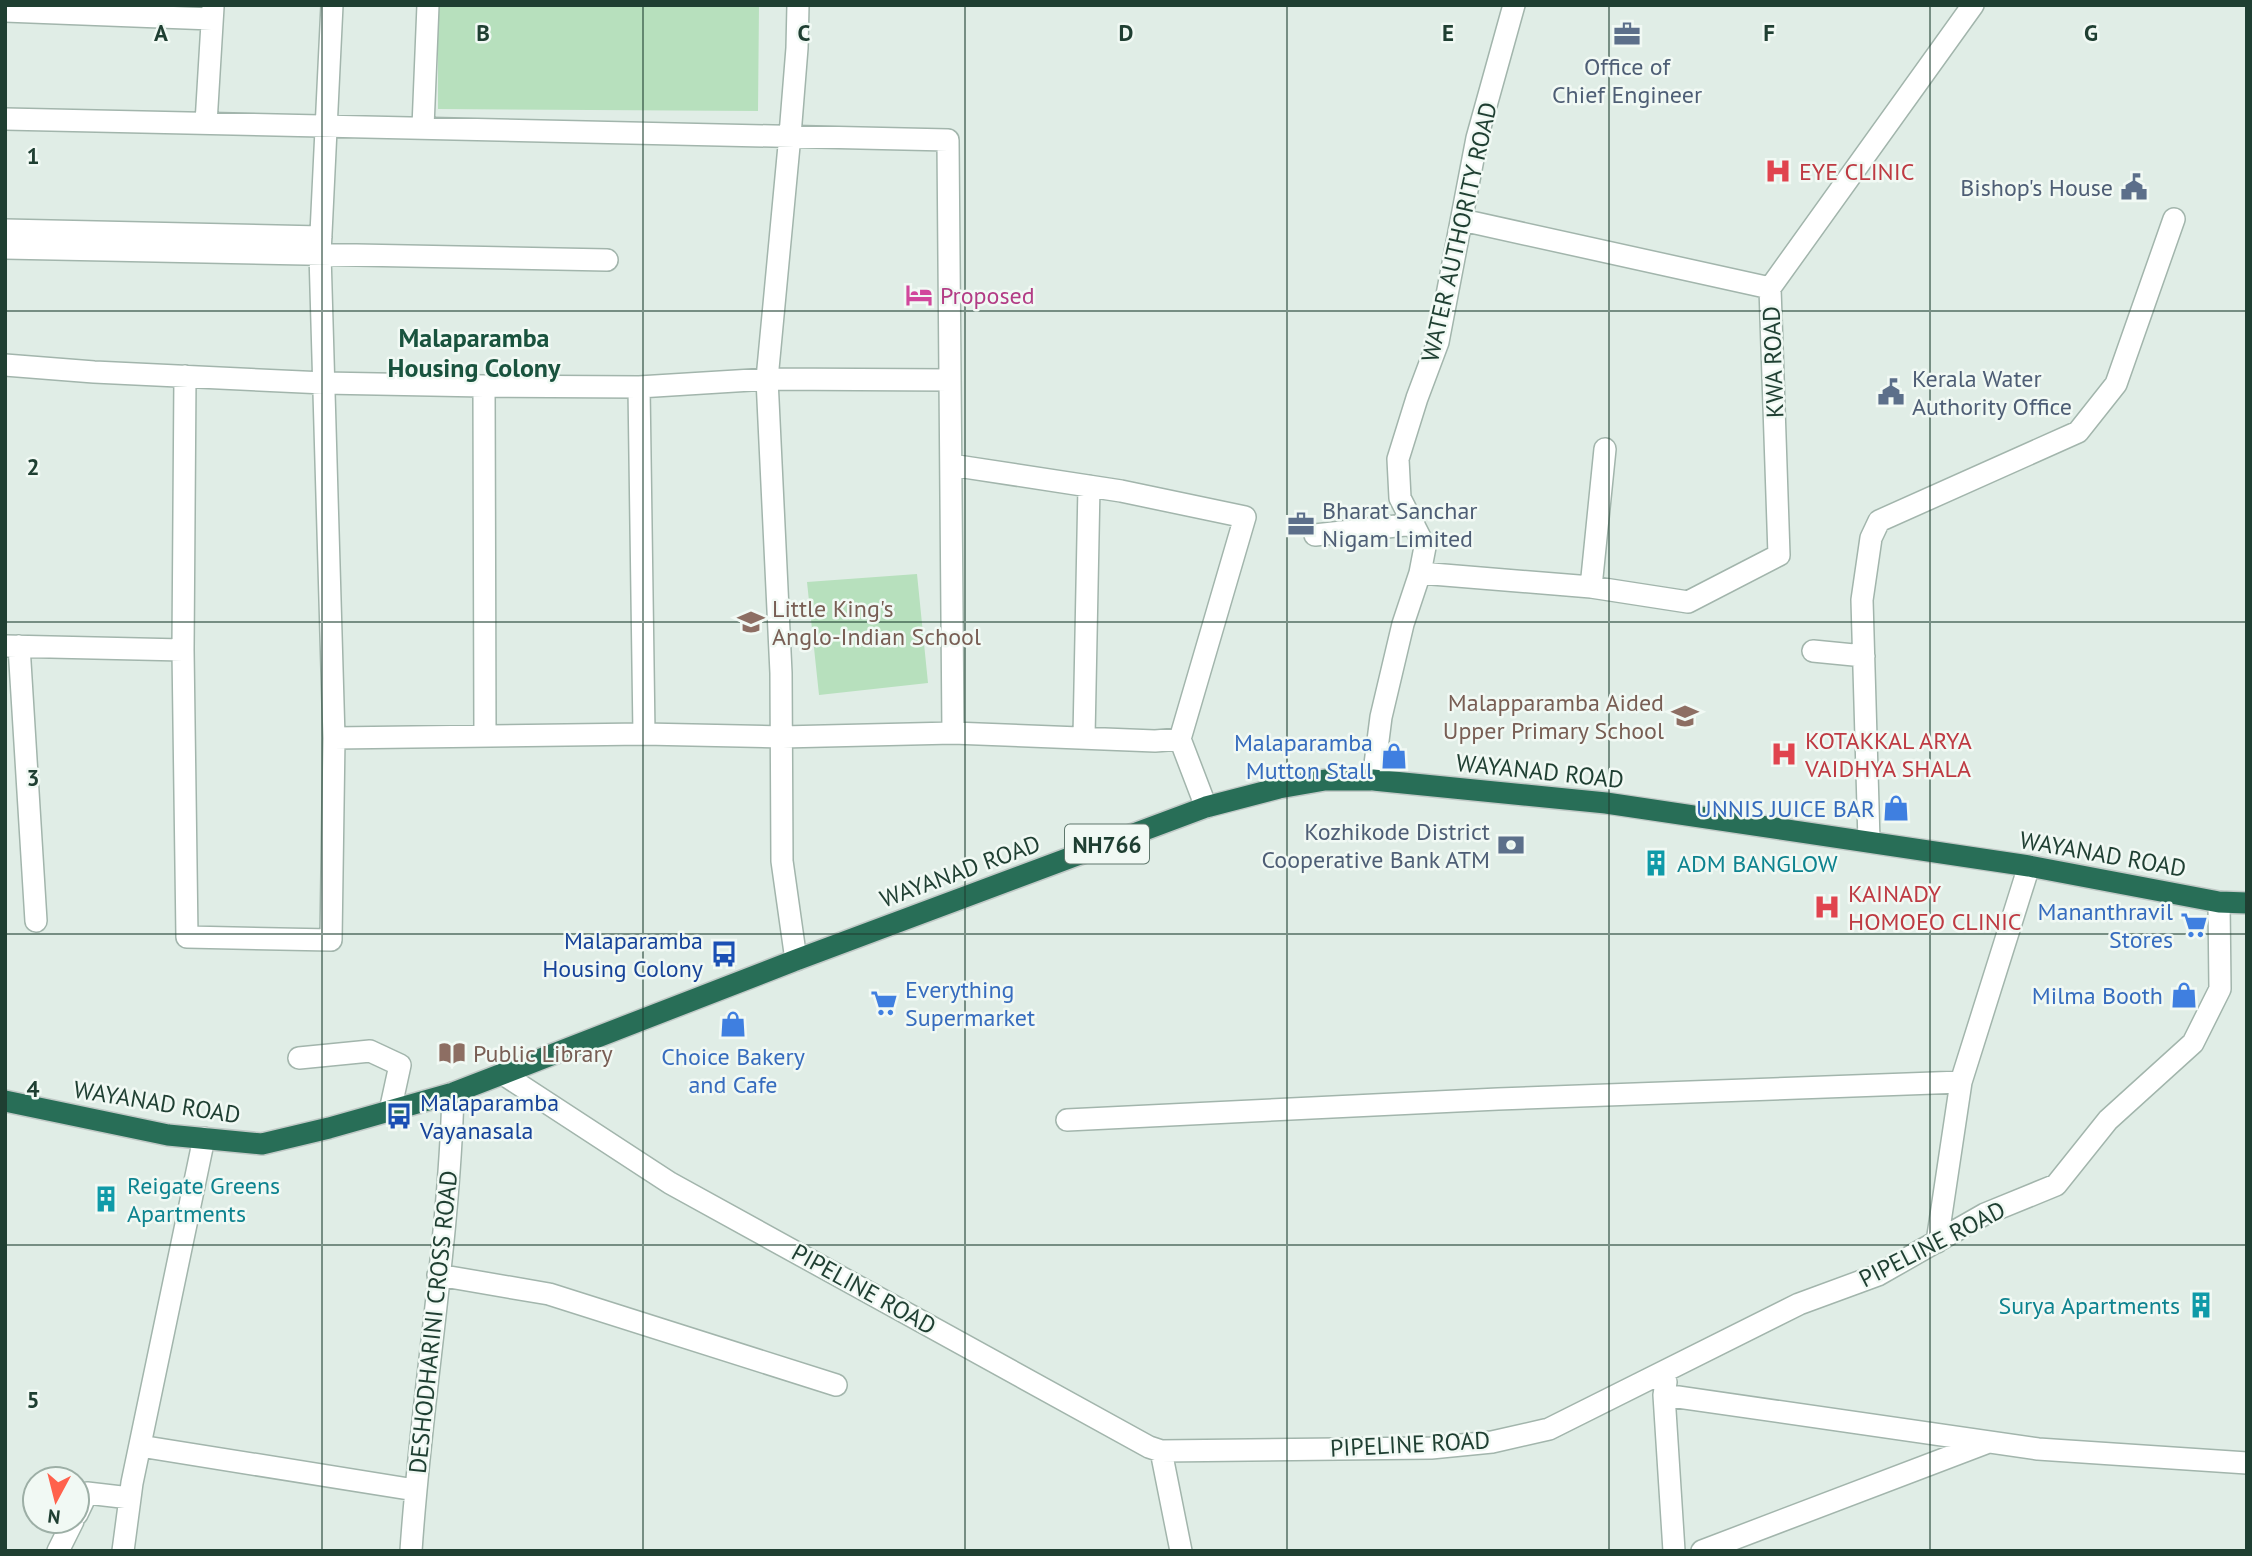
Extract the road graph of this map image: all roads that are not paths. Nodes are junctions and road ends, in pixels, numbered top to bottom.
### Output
1 (332, 5) edge
2 (428, 5) edge
3 (798, 5) edge
4 (1514, 5) edge
5 (1973, 5) edge
6 (5, 11) edge
7 (212, 12) edge
8 (5, 119) edge
9 (206, 123) junction
10 (326, 125) junction
11 (423, 127) junction
12 (790, 135) junction
13 (2174, 219) dead end
14 (1462, 220) junction
15 (5, 230) edge
16 (320, 246) junction
17 (5, 248) edge
18 (607, 260) dead end
19 (1770, 288) junction
20 (5, 365) edge
21 (185, 376) junction
22 (767, 379) junction
23 (950, 380) junction
24 (324, 383) junction
25 (484, 386) junction
26 (639, 387) junction
27 (1605, 449) dead end
28 (951, 465) junction
29 (1089, 486) junction
30 (1414, 524) junction
31 (1315, 536) dead end
32 (1420, 573) junction
33 (1591, 587) junction
34 (12, 646) edge
35 (183, 650) junction
36 (1813, 651) dead end
37 (1864, 656) junction
38 (953, 733) junction
39 (644, 734) junction
40 (485, 735) junction
41 (782, 737) junction
42 (1084, 737) junction
43 (334, 738) junction
44 (1180, 739) junction
45 (1373, 780) junction
46 (1206, 807) junction
47 (1869, 841) junction
48 (2029, 866) junction
49 (2219, 902) junction
50 (2247, 903) edge
51 (36, 921) dead end
52 (796, 960) junction
53 (299, 1058) dead end
54 (503, 1074) junction
55 (1961, 1082) junction
56 (453, 1093) junction
57 (5, 1101) edge
58 (390, 1111) junction
59 (1067, 1120) dead end
60 (204, 1138) junction
61 (1937, 1242) junction
62 (438, 1275) junction
63 (1667, 1371) junction
64 (836, 1385) dead end
65 (1664, 1395) junction
66 (1988, 1442) junction
67 (140, 1446) junction
68 (1161, 1451) junction
69 (2247, 1463) edge
70 (415, 1490) junction
71 (91, 1493) edge
72 (130, 1498) junction
73 (66, 1535) edge
74 (58, 1551) edge
75 (123, 1551) edge
76 (411, 1551) edge
77 (1181, 1551) edge
78 (1674, 1551) edge
79 (1702, 1551) edge

1 - 10 street
2 - 11 street
3 - 12 street
4 - 14 street, WATER AUTHORITY ROAD
5 - 19 street, KWA ROAD
6 - 7 street
7 - 9 street
8 - 9 street
9 - 10 street
10 - 11 street
10 - 16 street
11 - 12 street
12 - 22 street
12 - 23 street
13 - 37 street
14 - 19 street
14 - 30 street, WATER AUTHORITY ROAD
15 - 16 street
16 - 17 street
16 - 18 street
16 - 24 street
19 - 33 street, KWA ROAD
20 - 21 street
21 - 24 street
21 - 35 street
22 - 23 street
22 - 26 street
22 - 41 street
23 - 28 street
24 - 25 street
24 - 43 street
25 - 26 street
25 - 40 street
26 - 39 street
27 - 33 street
28 - 29 street
28 - 38 street
29 - 42 street
29 - 44 street
30 - 31 street
30 - 32 street, WATER AUTHORITY ROAD
32 - 33 street
32 - 45 street, WATER AUTHORITY ROAD
34 - 35 street
34 - 51 street
35 - 43 street
36 - 37 street
37 - 47 street
38 - 41 street
38 - 42 street
39 - 40 street
39 - 41 street
40 - 43 street
41 - 52 street
42 - 44 street
44 - 46 street
45 - 46 highway, WAYANAD ROAD / NH766
45 - 47 highway, WAYANAD ROAD / NH766
46 - 52 highway, WAYANAD ROAD / NH766
47 - 48 highway, WAYANAD ROAD / NH766
48 - 49 highway, WAYANAD ROAD / NH766
48 - 55 street
49 - 50 highway, WAYANAD ROAD / NH766
49 - 61 street, PIPELINE ROAD
52 - 54 highway, WAYANAD ROAD / NH766
53 - 58 street
54 - 56 highway, WAYANAD ROAD / NH766
54 - 68 street, PIPELINE ROAD
55 - 59 street
55 - 61 street
56 - 58 highway, WAYANAD ROAD / NH766
56 - 62 street, DESHODHARINI CROSS ROAD
57 - 60 highway, WAYANAD ROAD / NH766
58 - 60 highway, WAYANAD ROAD / NH766
60 - 67 street
61 - 63 street, PIPELINE ROAD
62 - 64 street
62 - 70 street, DESHODHARINI CROSS ROAD
63 - 65 street
63 - 68 street, PIPELINE ROAD
65 - 66 street
65 - 78 street
66 - 69 street
66 - 79 street
67 - 70 street
67 - 72 street
68 - 77 street
70 - 76 street, DESHODHARINI CROSS ROAD
71 - 72 street
72 - 75 street
73 - 74 street

